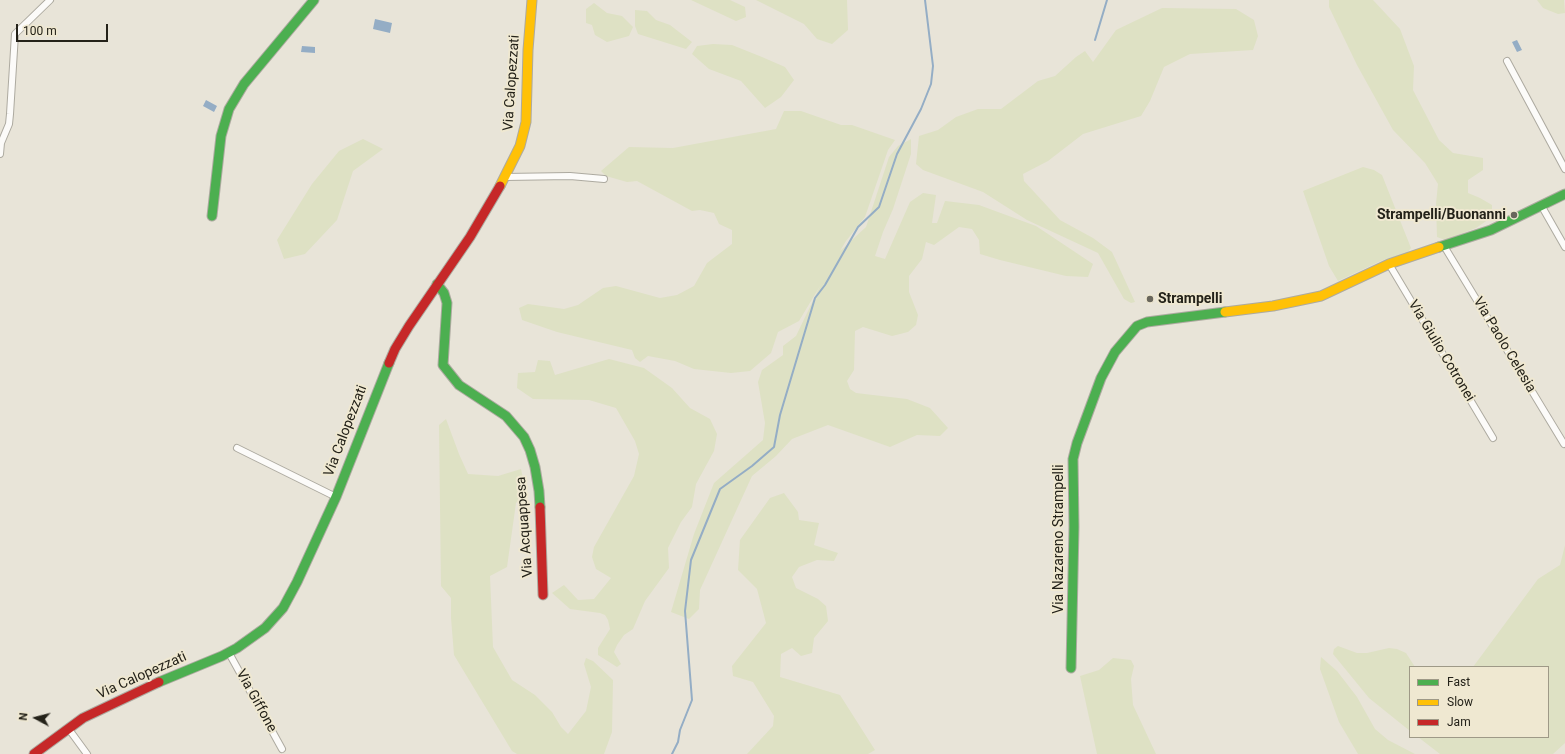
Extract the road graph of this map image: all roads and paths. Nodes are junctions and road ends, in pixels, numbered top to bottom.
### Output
1 (50, 0) edge
2 (314, 0) edge
3 (532, 0) edge
4 (1507, 61) dead end
5 (0, 154) edge
6 (1565, 169) edge
7 (505, 177) junction
8 (604, 180) dead end
9 (1565, 194) edge
10 (1540, 205) junction
11 (212, 216) dead end
12 (1444, 246) junction
13 (1565, 246) edge
14 (1389, 264) junction
15 (438, 284) junction
16 (1493, 438) dead end
17 (1564, 444) dead end
18 (238, 448) dead end
19 (336, 497) junction
20 (543, 595) dead end
21 (229, 652) junction
22 (1071, 668) dead end
23 (68, 728) junction
24 (282, 749) dead end
25 (34, 754) edge
26 (87, 754) edge

1 - 5 street
2 - 11 street
3 - 7 street, Via Calopezzati
4 - 6 street
7 - 8 street
7 - 15 street, Via Calopezzati
9 - 10 street, Via Nazareno Strampelli
10 - 12 street, Via Nazareno Strampelli
10 - 13 street
12 - 14 street, Via Nazareno Strampelli
12 - 17 street, Via Paolo Celesia
14 - 16 street, Via Giulio Cotronei
14 - 22 street, Via Nazareno Strampelli
15 - 19 street, Via Calopezzati
15 - 20 street, Via Acquappesa
18 - 19 street
19 - 21 street, Via Calopezzati
21 - 23 street, Via Calopezzati
21 - 24 street, Via Giffone
23 - 25 street, Via Calopezzati
23 - 26 street

